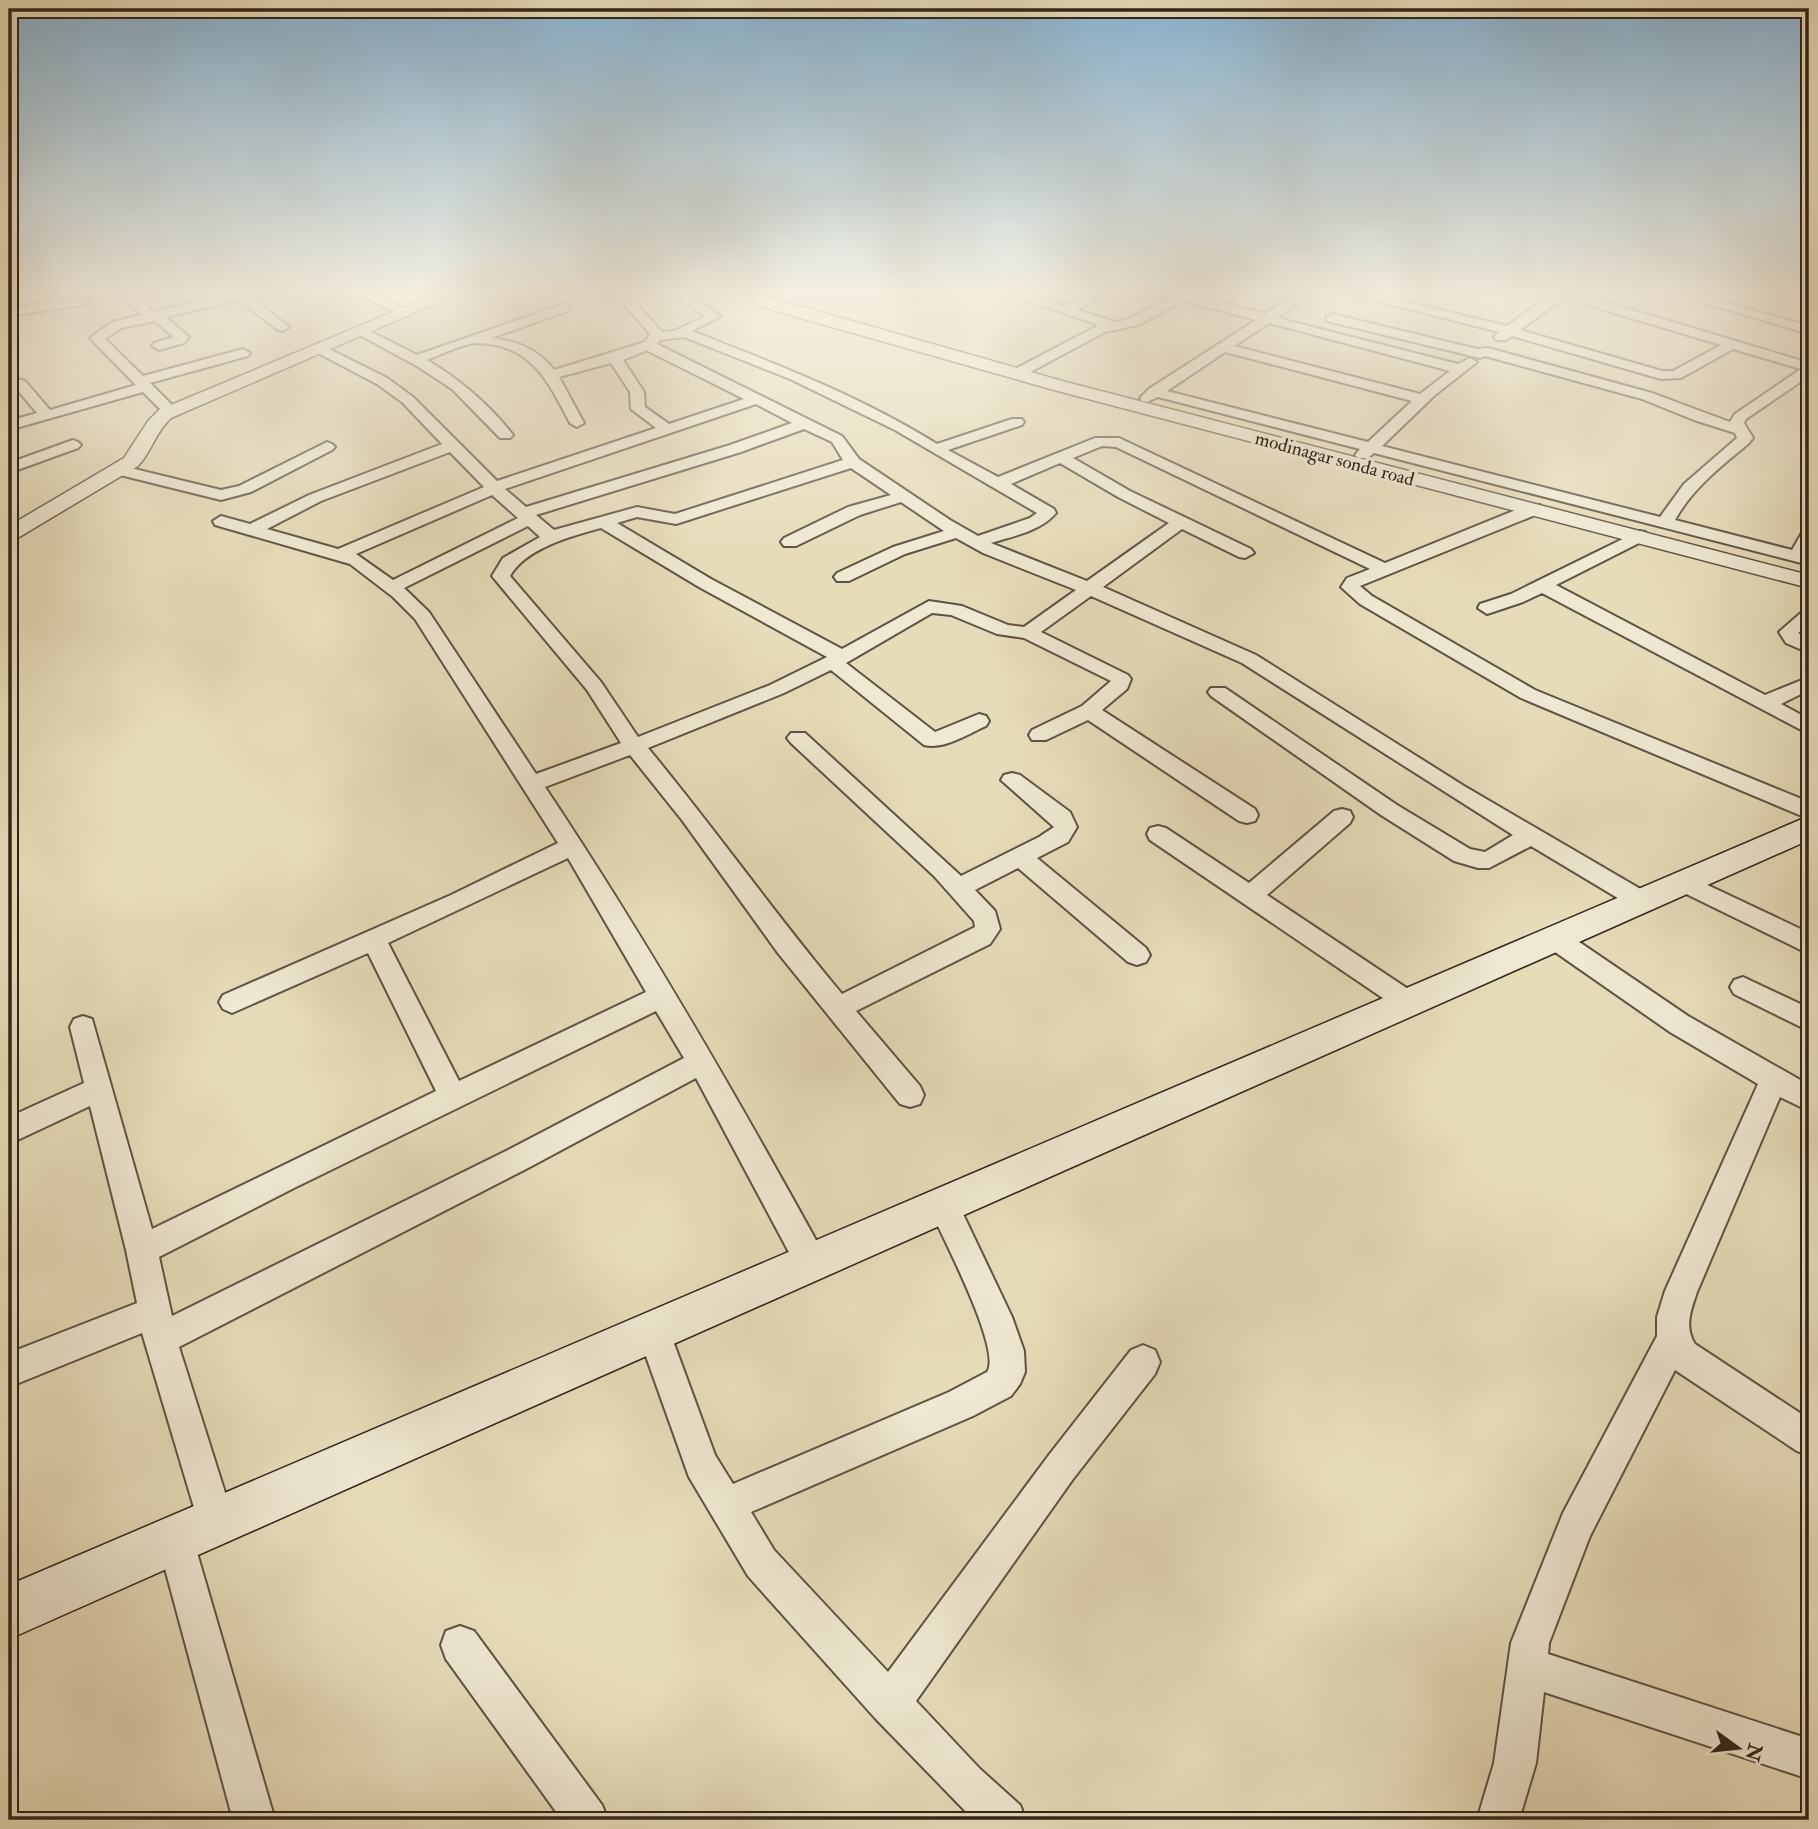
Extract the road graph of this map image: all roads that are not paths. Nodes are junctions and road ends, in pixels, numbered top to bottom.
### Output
1 (138, 379) edge
2 (158, 379) edge
3 (247, 379) edge
4 (379, 379) edge
5 (450, 379) edge
6 (556, 379) edge
7 (629, 379) edge
8 (714, 379) edge
9 (803, 379) edge
10 (1055, 379) edge
11 (1173, 379) edge
12 (1346, 379) edge
13 (1447, 379) edge
14 (1583, 379) edge
15 (1793, 379) edge
16 (9, 381) edge
17 (143, 384) junction
18 (1146, 398) junction
19 (757, 399) junction
20 (1422, 399) junction
21 (170, 411) junction
22 (47, 416) junction
23 (1017, 422) dead end
24 (577, 423) dead end
25 (805, 423) junction
26 (9, 425) edge
27 (1738, 429) junction
28 (668, 430) junction
29 (505, 435) dead end
30 (73, 444) dead end
31 (453, 445) junction
32 (327, 447) dead end
33 (936, 450) junction
34 (1363, 455) junction
35 (1060, 457) junction
36 (853, 462) junction
37 (9, 468) edge
38 (118, 470) junction
39 (998, 483) junction
40 (494, 488) junction
41 (905, 496) junction
42 (1534, 509) junction
43 (526, 517) junction
44 (221, 521) dead end
45 (603, 522) junction
46 (1181, 522) junction
47 (1665, 523) junction
48 (251, 530) junction
49 (958, 531) junction
50 (9, 535) edge
51 (1809, 535) edge
52 (553, 536) junction
53 (1639, 536) junction
54 (790, 542) dead end
55 (977, 542) junction
56 (1245, 553) dead end
57 (342, 554) junction
58 (1803, 558) edge
59 (1384, 569) junction
60 (843, 577) dead end
61 (1809, 582) edge
62 (1541, 585) junction
63 (392, 587) junction
64 (1089, 589) junction
65 (1487, 608) dead end
66 (1809, 615) edge
67 (1028, 633) junction
68 (1809, 648) edge
69 (838, 659) junction
70 (1809, 683) edge
71 (1218, 692) dead end
72 (1765, 703) junction
73 (1089, 711) junction
74 (979, 721) dead end
75 (1809, 727) edge
76 (1039, 736) dead end
77 (798, 738) dead end
78 (634, 746) junction
79 (1012, 780) dead end
80 (531, 784) junction
81 (1809, 811) edge
82 (1247, 815) dead end
83 (1342, 817) dead end
84 (1809, 827) edge
85 (1158, 834) dead end
86 (1531, 835) junction
87 (571, 846) junction
88 (1020, 857) junction
89 (1682, 882) junction
90 (958, 888) junction
91 (1249, 897) junction
92 (1640, 900) junction
93 (373, 938) junction
94 (1554, 938) junction
95 (1809, 944) edge
96 (1137, 955) dead end
97 (1743, 986) dead end
98 (660, 997) junction
99 (232, 1002) dead end
100 (1408, 1002) junction
101 (840, 1007) junction
102 (1809, 1020) edge
103 (83, 1027) dead end
104 (699, 1063) junction
105 (1774, 1079) junction
106 (99, 1089) junction
107 (910, 1095) dead end
108 (453, 1097) junction
109 (1809, 1099) edge
110 (9, 1131) edge
111 (943, 1205) junction
112 (142, 1250) junction
113 (811, 1262) junction
114 (157, 1325) junction
115 (653, 1331) junction
116 (1673, 1340) junction
117 (1143, 1362) dead end
118 (9, 1370) edge
119 (1808, 1433) edge
120 (726, 1506) junction
121 (216, 1521) junction
122 (175, 1539) junction
123 (9, 1612) edge
124 (460, 1645) dead end
125 (1527, 1667) junction
126 (889, 1704) junction
127 (1809, 1759) edge
128 (254, 1820) edge
129 (587, 1820) edge
130 (1005, 1820) edge
131 (1498, 1820) edge

1 - 17 street
2 - 17 street
3 - 21 street
4 - 31 street
5 - 29 street
6 - 24 street
7 - 28 street
8 - 19 street
9 - 33 street
10 - 18 street, modinagar sonda road
11 - 18 street
12 - 20 street
13 - 20 street
14 - 27 street
15 - 27 street
16 - 22 street
17 - 21 street
17 - 22 street
18 - 34 street, modinagar sonda road
19 - 25 street
19 - 28 street
20 - 34 street
21 - 38 street
22 - 26 street
23 - 33 street
25 - 36 street
25 - 43 street
27 - 47 street
28 - 40 street
30 - 37 street
31 - 40 street
31 - 48 street
32 - 38 street
33 - 39 street
34 - 42 street, modinagar sonda road
34 - 47 street
35 - 39 street
35 - 46 street
35 - 59 street
36 - 41 street
36 - 45 street
38 - 50 street
39 - 55 street
40 - 43 street
40 - 57 street
41 - 49 street
41 - 54 street
42 - 53 street, modinagar sonda road
42 - 59 street
43 - 52 street
43 - 63 street
44 - 48 street
45 - 52 street
45 - 69 street
46 - 56 street
46 - 64 street
47 - 58 street
48 - 57 street
49 - 55 street
49 - 60 street
51 - 58 street
52 - 78 street
53 - 61 street, modinagar sonda road
53 - 62 street
55 - 64 street
57 - 63 street
59 - 81 street
62 - 65 street
62 - 72 street
63 - 80 street
64 - 67 street
64 - 86 street
66 - 68 street
67 - 69 street
67 - 73 street
69 - 74 street
69 - 78 street
70 - 72 street
71 - 86 street
72 - 75 street
73 - 76 street
73 - 82 street
77 - 90 street
78 - 80 street
78 - 101 street
79 - 88 street
80 - 87 street
83 - 91 street
84 - 89 main road
85 - 91 street
86 - 92 street
87 - 93 street
87 - 98 street
88 - 90 street
88 - 96 street
89 - 92 main road
89 - 95 street
90 - 101 street
91 - 100 street
92 - 94 main road
93 - 99 street
93 - 108 street
94 - 100 main road
94 - 105 street
97 - 102 street
98 - 104 street
98 - 108 street
100 - 111 main road
101 - 107 street
103 - 106 street
104 - 113 street
104 - 114 street
105 - 109 street
105 - 116 street
106 - 110 street
106 - 112 street
108 - 112 street
111 - 113 main road
111 - 120 street
112 - 114 street
113 - 115 main road
114 - 118 street
114 - 121 street
115 - 120 street
115 - 121 main road
116 - 119 street
116 - 125 street
117 - 126 street
120 - 126 street
121 - 122 main road
122 - 123 main road
122 - 128 street
124 - 129 street
125 - 127 street
125 - 131 street
126 - 130 street

